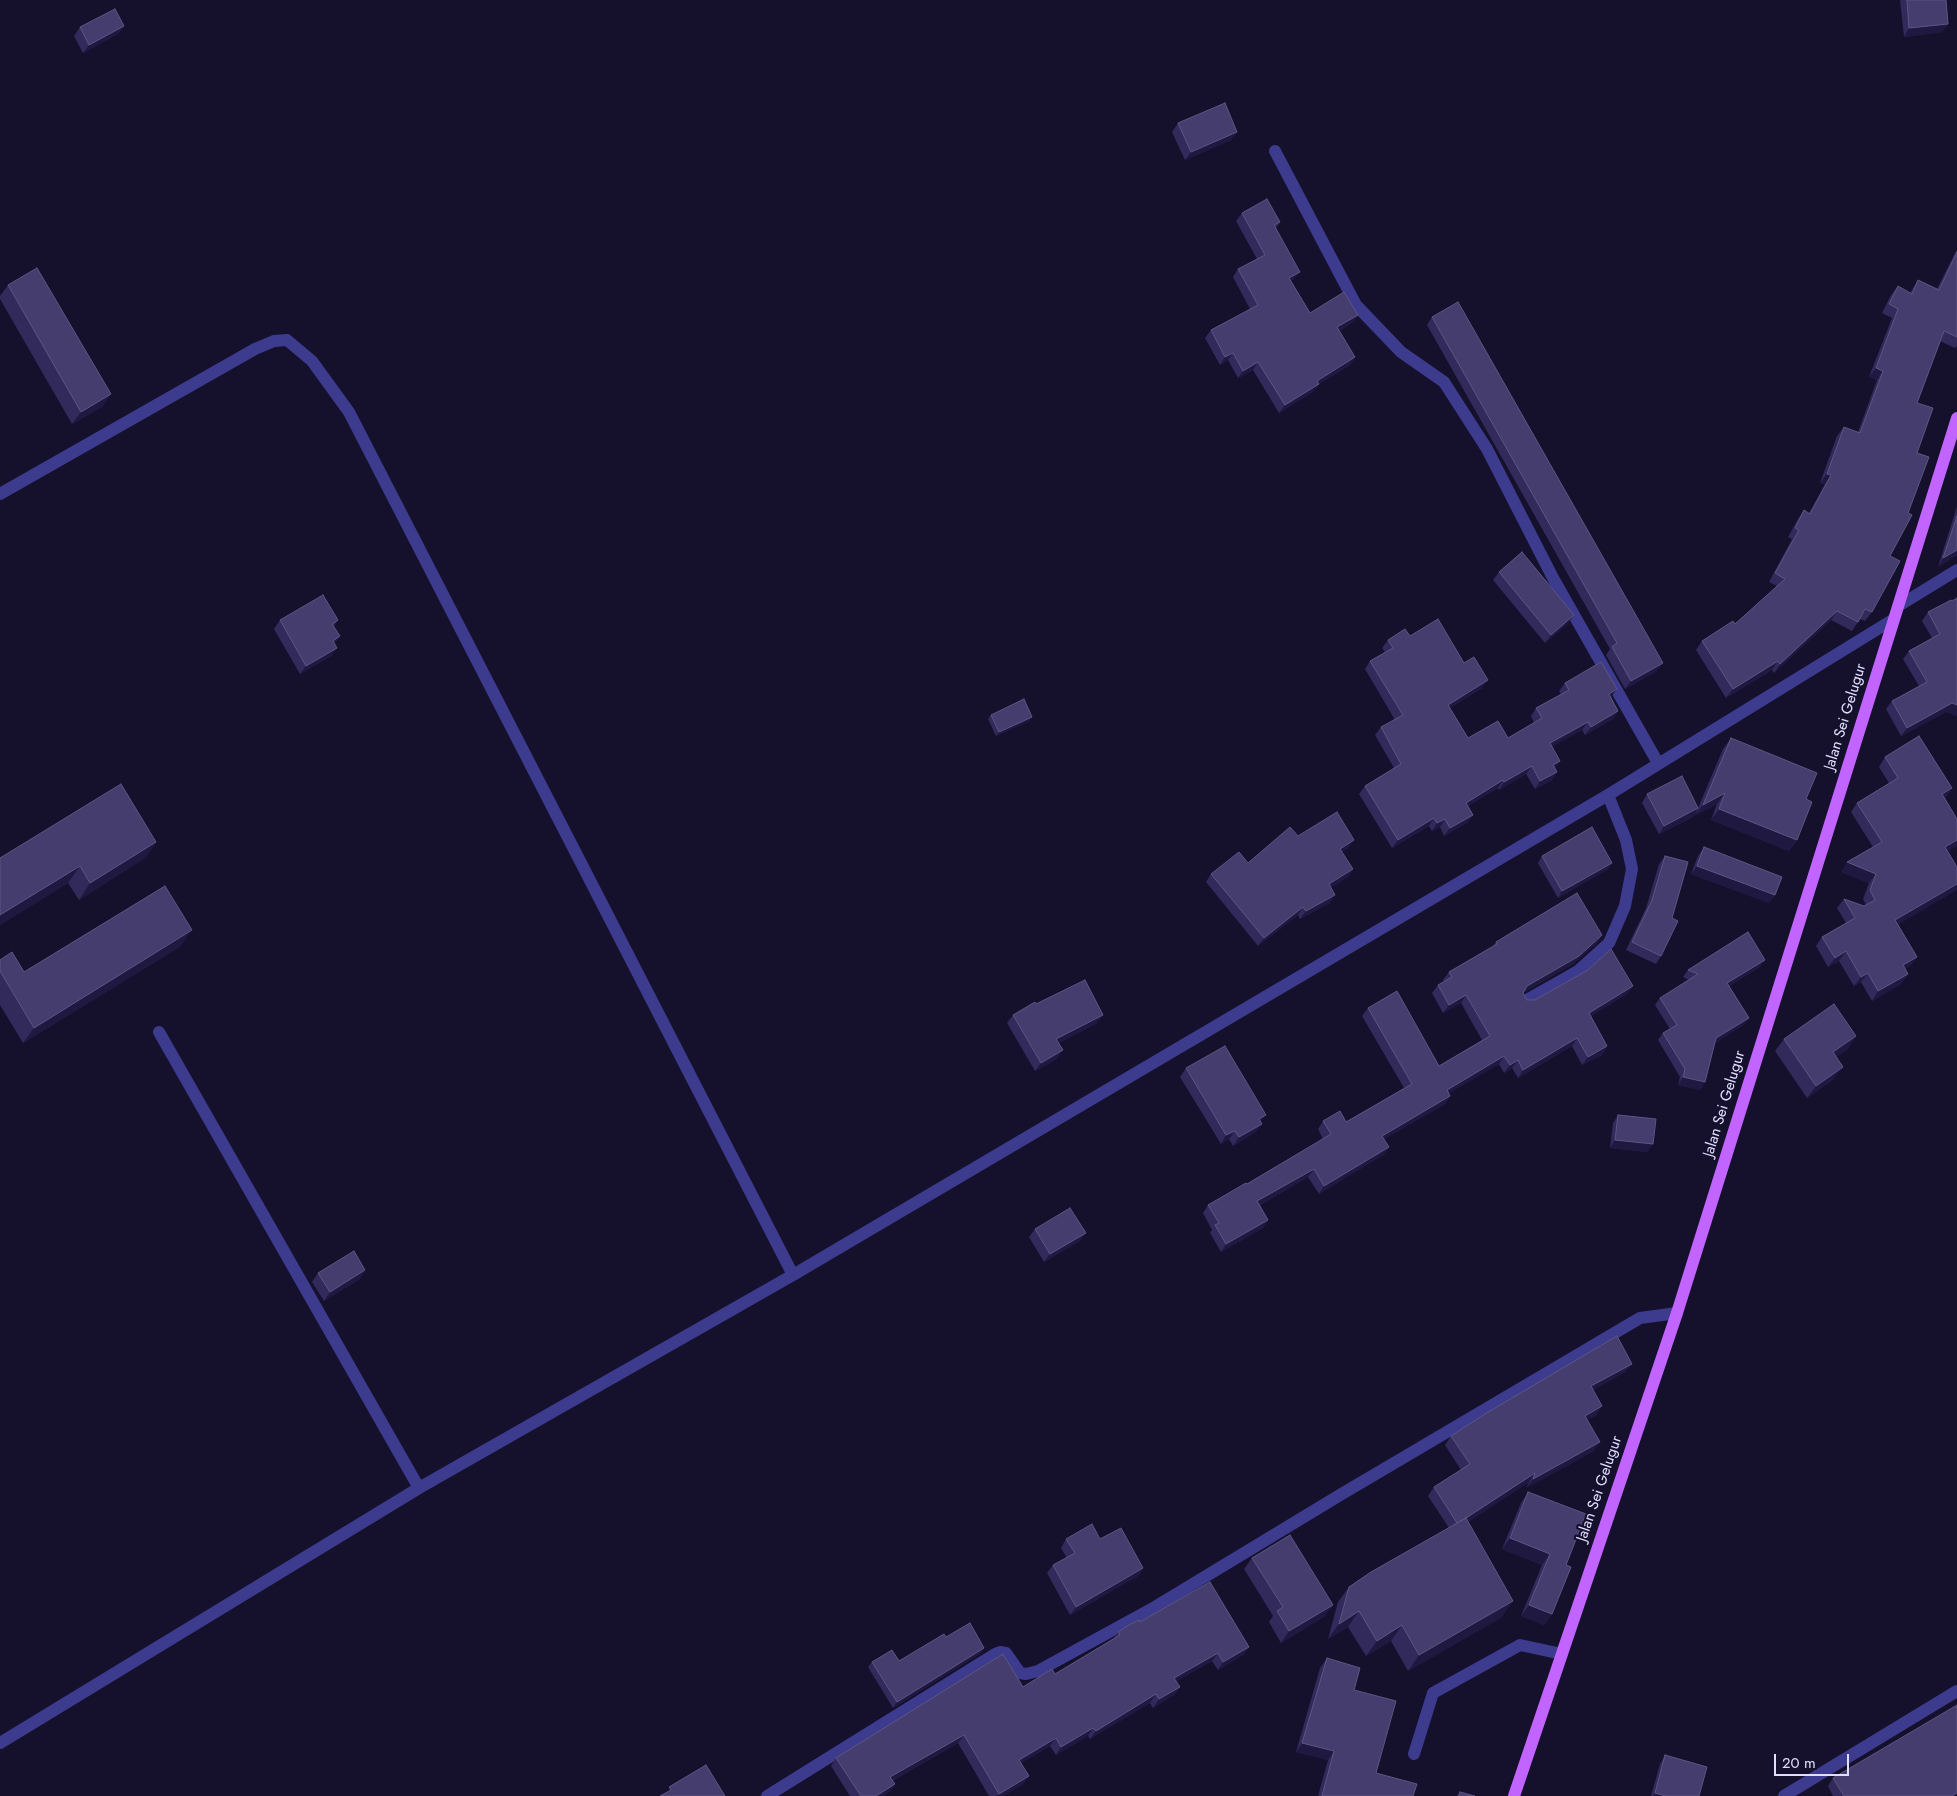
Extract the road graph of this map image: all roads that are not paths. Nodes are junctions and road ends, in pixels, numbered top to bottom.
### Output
1 (1275, 151) dead end
2 (1957, 418) edge
3 (0, 494) edge
4 (1957, 570) edge
5 (1900, 605) junction
6 (1894, 619) junction
7 (1658, 763) junction
8 (1608, 795) junction
9 (1525, 1001) edge
10 (159, 1032) dead end
11 (793, 1275) junction
12 (1677, 1313) junction
13 (419, 1488) junction
14 (1562, 1654) junction
15 (1957, 1691) edge
16 (0, 1743) edge
17 (1414, 1754) dead end
18 (1804, 1791) edge
19 (767, 1796) edge
20 (1514, 1796) edge
21 (1784, 1796) edge

1 - 7 street
2 - 5 main road, Jalan Sei Gelugur
3 - 11 street
4 - 5 street
5 - 6 main road, Jalan Sei Gelugur
6 - 7 street
6 - 12 main road, Jalan Sei Gelugur
7 - 8 street
8 - 9 street
8 - 11 street
10 - 13 street
11 - 13 street
12 - 14 main road, Jalan Sei Gelugur
12 - 19 street
13 - 16 street
14 - 17 street
14 - 20 main road, Jalan Sei Gelugur
15 - 18 street
18 - 21 street

